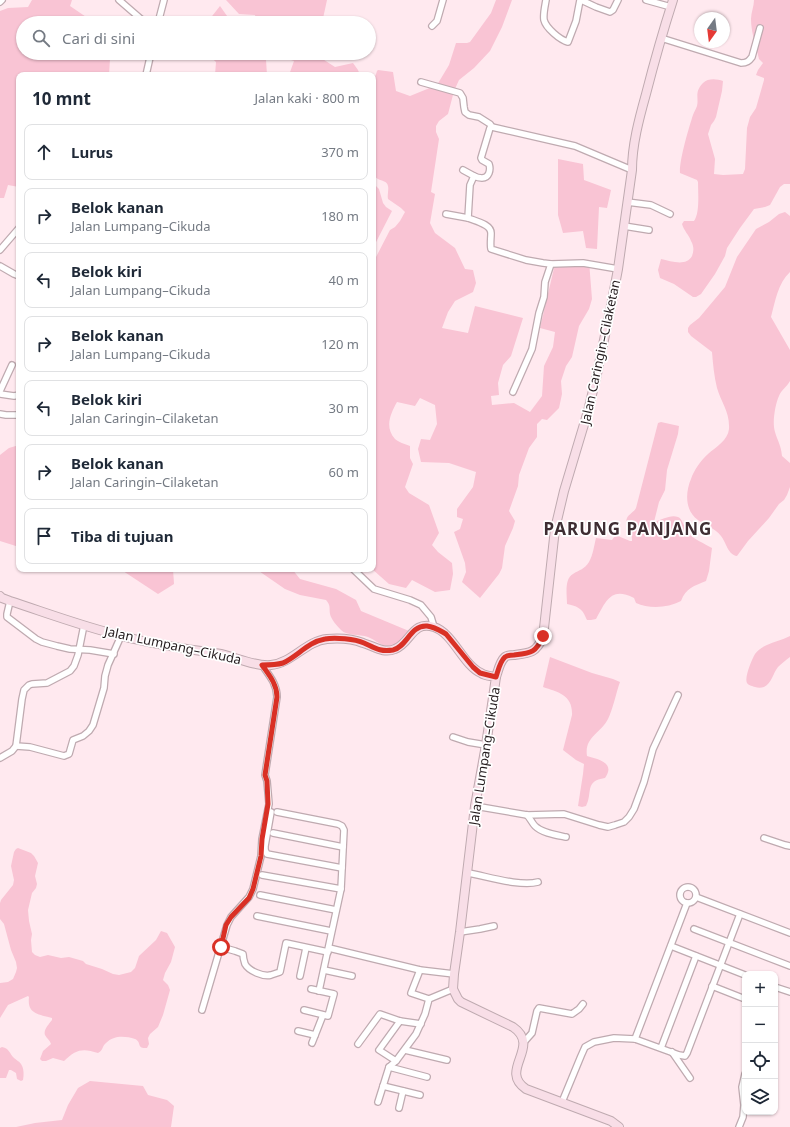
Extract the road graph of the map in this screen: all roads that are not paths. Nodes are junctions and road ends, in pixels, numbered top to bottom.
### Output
1 (119, 0) edge
2 (164, 0) edge
3 (443, 0) edge
4 (546, 0) edge
5 (581, 0) edge
6 (618, 0) edge
7 (646, 0) edge
8 (672, 4) edge
9 (138, 16) edge
10 (162, 16) edge
11 (432, 26) dead end
12 (760, 28) dead end
13 (661, 38) junction
14 (149, 60) edge
15 (147, 72) edge
16 (421, 82) dead end
17 (492, 126) junction
18 (463, 170) dead end
19 (632, 170) junction
20 (474, 176) junction
21 (627, 202) junction
22 (446, 214) dead end
23 (670, 214) dead end
24 (468, 218) junction
25 (624, 226) junction
26 (649, 230) dead end
27 (16, 231) edge
28 (0, 250) edge
29 (551, 264) junction
30 (0, 266) edge
31 (618, 269) junction
32 (16, 275) edge
33 (12, 365) dead end
34 (0, 392) edge
35 (513, 392) dead end
36 (16, 396) edge
37 (0, 414) edge
38 (16, 415) edge
39 (356, 572) edge
40 (0, 596) edge
41 (10, 601) junction
42 (84, 625) junction
43 (434, 627) junction
44 (121, 636) junction
45 (79, 649) junction
46 (114, 654) junction
47 (262, 665) junction
48 (496, 677) junction
49 (678, 695) dead end
50 (453, 737) dead end
51 (486, 745) junction
52 (16, 746) junction
53 (0, 758) edge
54 (268, 804) junction
55 (474, 806) junction
56 (277, 812) dead end
57 (527, 815) junction
58 (273, 833) dead end
59 (566, 837) dead end
60 (764, 838) dead end
61 (790, 846) edge
62 (343, 847) junction
63 (342, 868) junction
64 (468, 873) junction
65 (262, 875) dead end
66 (538, 882) dead end
67 (340, 889) junction
68 (260, 895) dead end
69 (696, 897) junction
70 (687, 903) junction
71 (336, 910) junction
72 (740, 914) junction
73 (258, 916) dead end
74 (494, 926) dead end
75 (694, 930) dead end
76 (331, 931) junction
77 (460, 932) junction
78 (790, 933) edge
79 (729, 943) junction
80 (671, 946) junction
81 (221, 947) junction
82 (306, 948) junction
83 (328, 950) junction
84 (696, 956) junction
85 (720, 966) junction
86 (790, 966) edge
87 (324, 970) junction
88 (420, 970) junction
89 (454, 974) junction
90 (742, 974) edge
91 (300, 976) dead end
92 (352, 976) dead end
93 (712, 986) junction
94 (778, 988) edge
95 (311, 989) dead end
96 (454, 989) junction
97 (319, 991) junction
98 (790, 992) edge
99 (742, 998) edge
100 (429, 999) junction
101 (583, 1004) dead end
102 (202, 1010) dead end
103 (304, 1010) dead end
104 (323, 1015) junction
105 (400, 1021) junction
106 (421, 1024) junction
107 (298, 1031) dead end
108 (315, 1035) junction
109 (635, 1039) junction
110 (524, 1042) junction
111 (312, 1043) dead end
112 (358, 1044) dead end
113 (661, 1048) junction
114 (405, 1050) junction
115 (672, 1052) junction
116 (447, 1060) dead end
117 (396, 1061) junction
118 (390, 1067) junction
119 (427, 1077) dead end
120 (690, 1078) dead end
121 (744, 1079) edge
122 (383, 1086) junction
123 (403, 1091) junction
124 (420, 1095) dead end
125 (378, 1102) dead end
126 (562, 1102) junction
127 (398, 1108) dead end
128 (620, 1127) edge
129 (739, 1127) edge

1 - 9 street
2 - 10 street
3 - 11 street
4 - 5 street
5 - 6 street
7 - 8 street
8 - 13 street, Jalan Caringin–Cilaketan
12 - 13 street
13 - 19 street, Jalan Caringin–Cilaketan
14 - 15 street
16 - 17 street
17 - 19 street
17 - 20 street
18 - 20 street
19 - 21 street, Jalan Caringin–Cilaketan
20 - 24 street
21 - 23 street
21 - 25 street, Jalan Caringin–Cilaketan
22 - 24 street
24 - 29 street
25 - 26 street
25 - 31 street, Jalan Caringin–Cilaketan
27 - 28 street
29 - 31 street
29 - 35 street
30 - 32 street
31 - 48 street, Jalan Caringin–Cilaketan
33 - 34 street
34 - 36 street
37 - 38 street
39 - 43 street
40 - 41 street, Jalan Lumpang–Cikuda
41 - 42 street, Jalan Lumpang–Cikuda
41 - 45 street
42 - 44 street, Jalan Lumpang–Cikuda
42 - 45 street
43 - 47 street, Jalan Lumpang–Cikuda
43 - 48 street, Jalan Lumpang–Cikuda
44 - 46 street
44 - 47 street, Jalan Lumpang–Cikuda
45 - 46 street
45 - 52 street
46 - 52 street
47 - 54 street
48 - 51 street, Jalan Lumpang–Cikuda
49 - 57 street
50 - 51 street
51 - 55 street, Jalan Lumpang–Cikuda
52 - 53 street
54 - 63 street
54 - 81 street
55 - 57 street
55 - 64 street, Jalan Lumpang–Cikuda
56 - 62 street
57 - 59 street
58 - 62 street
60 - 61 street
62 - 63 street
63 - 67 street
64 - 66 street
64 - 77 street, Jalan Lumpang–Cikuda
65 - 67 street
67 - 71 street
68 - 71 street
69 - 70 street
69 - 70 street
69 - 72 street
70 - 80 street
71 - 76 street
72 - 78 street
72 - 79 street
73 - 76 street
74 - 77 street
75 - 79 street
76 - 83 street
77 - 89 street, Jalan Lumpang–Cikuda
79 - 85 street
79 - 86 street
80 - 84 street
80 - 109 street
81 - 82 street
81 - 102 street
82 - 83 street
82 - 91 street
83 - 87 street
83 - 88 street
84 - 85 street
84 - 113 street
85 - 90 street
85 - 93 street
87 - 92 street
87 - 97 street
88 - 89 street
88 - 100 street
89 - 96 street, Jalan Lumpang–Cikuda
93 - 99 street
93 - 115 street
94 - 98 street
95 - 97 street
96 - 100 street
96 - 110 street
97 - 104 street
100 - 106 street
101 - 110 street
103 - 104 street
104 - 108 street
105 - 106 street
105 - 112 street
105 - 117 street
106 - 114 street
107 - 108 street
108 - 111 street
109 - 113 street
109 - 126 street
110 - 126 street
113 - 115 street
114 - 116 street
114 - 117 street
115 - 120 street
117 - 118 street
118 - 119 street
118 - 122 street
121 - 129 street
122 - 123 street
122 - 125 street
123 - 124 street
123 - 127 street
126 - 128 street

